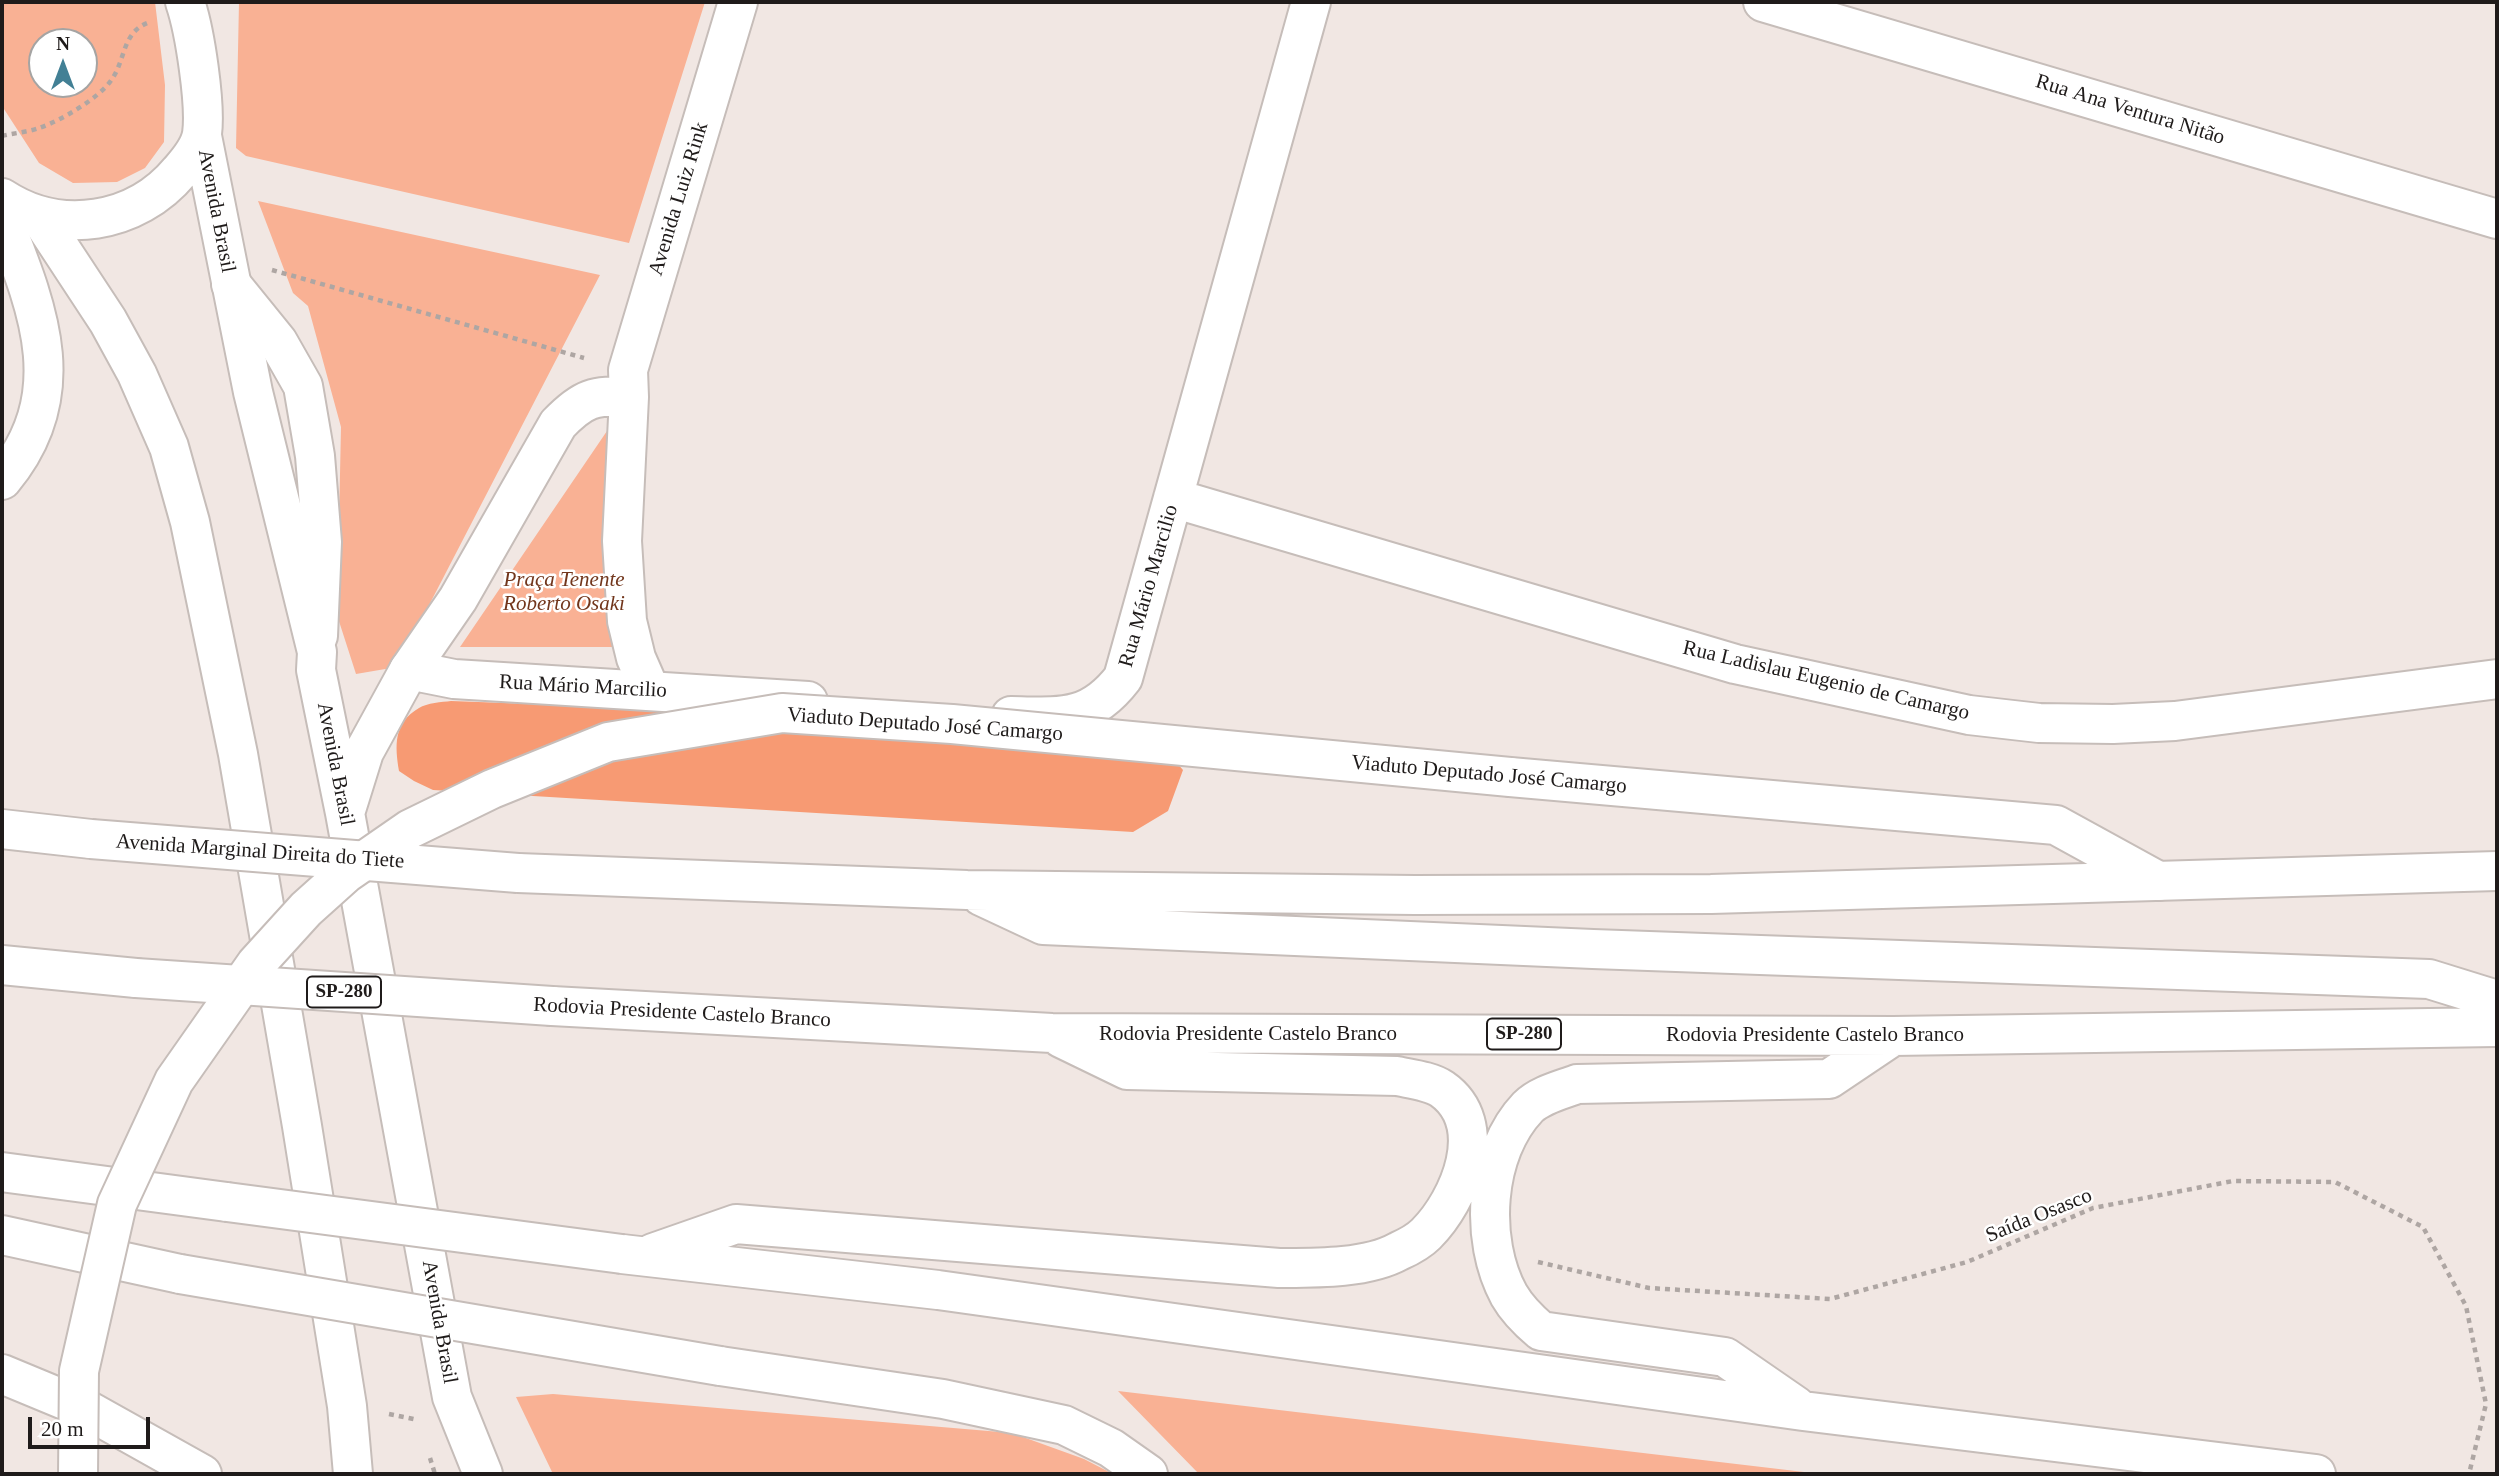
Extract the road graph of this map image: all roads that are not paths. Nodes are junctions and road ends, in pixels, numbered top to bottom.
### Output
1 (738, 2) edge
2 (1311, 2) edge
3 (1763, 2) edge
4 (192, 5) edge
5 (202, 136) junction
6 (2, 198) edge
7 (39, 216) junction
8 (2, 217) edge
9 (2497, 219) edge
10 (629, 384) junction
11 (2, 480) edge
12 (1173, 498) junction
13 (409, 670) junction
14 (2497, 679) edge
15 (650, 690) junction
16 (345, 813) junction
17 (2, 829) edge
18 (2497, 872) edge
19 (2158, 881) junction
20 (967, 890) junction
21 (2, 965) edge
22 (2497, 1000) edge
23 (2497, 1027) edge
24 (1052, 1033) junction
25 (1893, 1036) junction
26 (2, 1172) edge
27 (2, 1235) edge
28 (633, 1255) junction
29 (2, 1374) edge
30 (1803, 1411) junction
31 (78, 1474) edge
32 (202, 1474) edge
33 (353, 1474) edge
34 (484, 1474) edge
35 (1149, 1474) edge
36 (2316, 1474) edge

1 - 10 main road, Avenida Luiz Rink
2 - 12 main road, Rua Mário Marcilio
3 - 9 main road, Rua Ana Ventura Nitão
4 - 5 main road, Avenida Brasil
5 - 7 main road, Avenida Brasil
5 - 16 main road, Avenida Brasil
6 - 7 main road, Avenida Brasil
7 - 33 main road
8 - 11 main road
10 - 13 main road
10 - 15 main road, Avenida Luiz Rink
12 - 14 main road, Rua Ladislau Eugenio de Camargo
12 - 15 main road, Rua Mário Marcilio
13 - 15 main road, Rua Mário Marcilio
13 - 16 main road
16 - 34 main road, Avenida Brasil
17 - 20 main road, Avenida Marginal Direita do Tiete, bridge
18 - 19 main road, Avenida Marginal Direita do Tiete
19 - 20 main road, Avenida Marginal Direita do Tiete
19 - 31 main road, Viaduto Deputado José Camargo, bridge
20 - 22 main road
21 - 24 main road, Rodovia Presidente Castelo Branco / SP-280, bridge
23 - 25 main road, Rodovia Presidente Castelo Branco / SP-280
24 - 25 main road, Rodovia Presidente Castelo Branco / SP-280
24 - 28 main road
25 - 30 main road
26 - 28 main road, bridge
27 - 35 main road, bridge
28 - 30 main road
29 - 32 main road
30 - 36 main road

